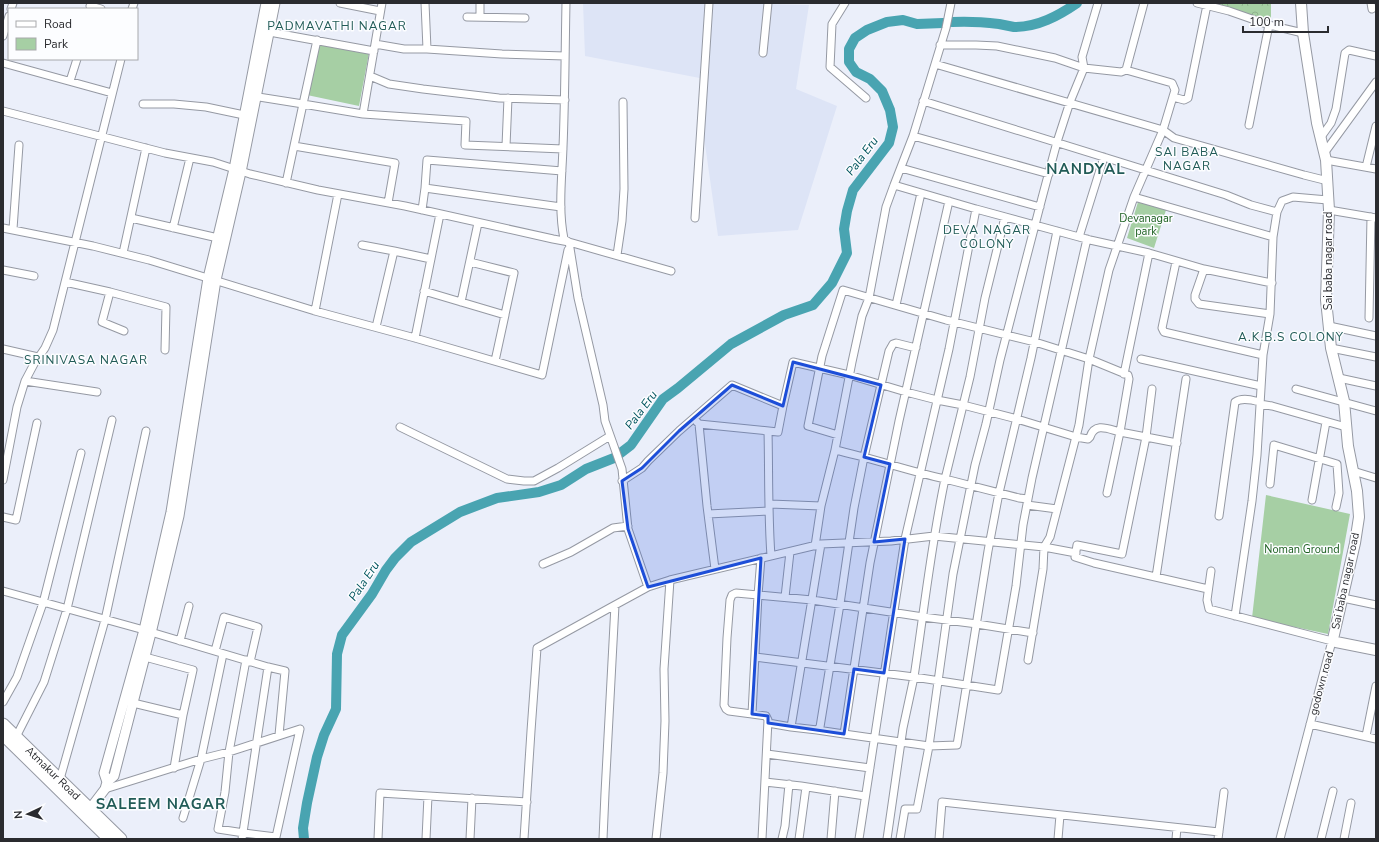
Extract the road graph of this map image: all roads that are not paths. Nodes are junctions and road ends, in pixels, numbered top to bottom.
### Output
1 (266, 3) edge
2 (275, 3) edge
3 (340, 3) edge
4 (382, 3) edge
5 (425, 3) edge
6 (480, 3) edge
7 (566, 3) edge
8 (709, 3) edge
9 (768, 3) edge
10 (845, 3) edge
11 (952, 3) edge
12 (1098, 3) edge
13 (1144, 3) edge
14 (1197, 3) edge
15 (1301, 3) edge
16 (1207, 5) junction
17 (380, 11) junction
18 (467, 17) dead end
19 (480, 17) junction
20 (525, 18) dead end
21 (8, 24) edge
22 (1269, 25) junction
23 (265, 31) junction
24 (1303, 34) junction
25 (3, 36) edge
26 (317, 40) junction
27 (940, 45) junction
28 (374, 47) junction
29 (427, 49) junction
30 (763, 53) dead end
31 (566, 56) junction
32 (1376, 56) edge
33 (77, 60) edge
34 (121, 60) edge
35 (3, 63) edge
36 (934, 64) junction
37 (1084, 68) junction
38 (1126, 70) junction
39 (370, 76) junction
40 (70, 81) junction
41 (1376, 82) edge
42 (112, 93) junction
43 (252, 96) junction
44 (1173, 97) junction
45 (508, 98) junction
46 (866, 98) dead end
47 (565, 100) junction
48 (923, 101) junction
49 (623, 102) dead end
50 (1070, 102) junction
51 (143, 104) dead end
52 (303, 104) junction
53 (3, 111) edge
54 (363, 114) junction
55 (244, 115) junction
56 (1249, 125) dead end
57 (1376, 129) edge
58 (1163, 130) junction
59 (102, 136) junction
60 (913, 136) junction
61 (1321, 137) junction
62 (1057, 142) junction
63 (19, 145) dead end
64 (294, 146) junction
65 (506, 146) junction
66 (146, 148) junction
67 (563, 149) junction
68 (1326, 156) junction
69 (1104, 157) junction
70 (190, 158) junction
71 (1366, 167) junction
72 (900, 168) junction
73 (1376, 168) edge
74 (238, 171) junction
75 (1146, 171) junction
76 (562, 172) junction
77 (1049, 174) junction
78 (1328, 181) junction
79 (286, 183) junction
80 (894, 185) junction
81 (424, 188) junction
82 (921, 193) junction
83 (338, 194) junction
84 (1134, 197) junction
85 (949, 201) junction
86 (388, 203) junction
87 (1329, 205) junction
88 (1040, 206) junction
89 (561, 207) junction
90 (976, 209) junction
91 (422, 210) junction
92 (1277, 212) junction
93 (440, 214) junction
94 (1005, 217) junction
95 (1373, 217) edge
96 (131, 218) junction
97 (695, 218) dead end
98 (478, 223) junction
99 (1035, 225) junction
100 (3, 228) edge
101 (173, 228) junction
102 (13, 229) junction
103 (1057, 231) junction
104 (1079, 237) junction
105 (1273, 237) junction
106 (218, 238) junction
107 (1087, 239) junction
108 (75, 242) junction
109 (569, 242) junction
110 (362, 245) dead end
111 (1117, 246) junction
112 (394, 251) junction
113 (122, 253) junction
114 (1149, 253) junction
115 (617, 255) junction
116 (431, 259) junction
117 (470, 262) junction
118 (1176, 262) junction
119 (1204, 269) junction
120 (3, 270) edge
121 (671, 271) dead end
122 (34, 276) dead end
123 (212, 279) junction
124 (65, 282) junction
125 (1272, 283) junction
126 (424, 291) junction
127 (110, 292) junction
128 (869, 298) junction
129 (461, 302) junction
130 (896, 306) junction
131 (315, 310) junction
132 (923, 314) junction
133 (1270, 314) junction
134 (1368, 318) dead end
135 (504, 319) junction
136 (954, 322) junction
137 (1329, 326) junction
138 (376, 327) junction
139 (980, 328) junction
140 (124, 331) dead end
141 (1007, 335) junction
142 (1376, 336) edge
143 (415, 338) junction
144 (1035, 342) junction
145 (916, 348) junction
146 (1331, 348) junction
147 (3, 349) edge
148 (165, 350) dead end
149 (1061, 350) junction
150 (1263, 354) junction
151 (38, 357) junction
152 (1376, 357) edge
153 (1141, 359) dead end
154 (1089, 360) junction
155 (495, 361) junction
156 (819, 369) junction
157 (1124, 374) junction
158 (850, 375) junction
159 (1339, 378) junction
160 (1186, 379) dead end
161 (25, 382) junction
162 (881, 385) junction
163 (1261, 386) junction
164 (1376, 386) edge
165 (1152, 389) dead end
166 (1296, 389) dead end
167 (97, 392) dead end
168 (906, 392) junction
169 (937, 400) junction
170 (1344, 401) junction
171 (1260, 403) junction
172 (963, 405) junction
173 (783, 406) junction
174 (1376, 411) edge
175 (989, 412) junction
176 (693, 418) junction
177 (1017, 419) junction
178 (112, 420) dead end
179 (1326, 422) junction
180 (37, 423) dead end
181 (699, 424) junction
182 (400, 427) dead end
183 (1346, 427) junction
184 (1044, 428) junction
185 (768, 431) junction
186 (146, 432) dead end
187 (1120, 432) junction
188 (838, 435) junction
189 (610, 436) junction
190 (1146, 436) junction
191 (1076, 437) junction
192 (1177, 443) junction
193 (835, 450) junction
194 (81, 453) dead end
195 (864, 457) junction
196 (1319, 459) junction
197 (890, 464) junction
198 (1353, 471) junction
199 (920, 474) junction
200 (1376, 478) edge
201 (945, 479) junction
202 (3, 480) edge
203 (622, 481) junction
204 (1270, 484) dead end
205 (971, 486) junction
206 (999, 493) junction
207 (1107, 493) dead end
208 (1312, 500) dead end
209 (1028, 502) junction
210 (821, 506) junction
211 (1336, 507) dead end
212 (770, 508) junction
213 (1057, 509) junction
214 (708, 514) junction
215 (1219, 516) dead end
216 (3, 517) edge
217 (628, 526) junction
218 (934, 536) junction
219 (905, 539) junction
220 (961, 540) junction
221 (848, 542) junction
222 (874, 542) junction
223 (990, 542) junction
224 (818, 545) junction
225 (1021, 545) junction
226 (1044, 547) junction
227 (790, 552) junction
228 (1076, 553) junction
229 (771, 556) junction
230 (761, 558) junction
231 (543, 564) dead end
232 (715, 569) junction
233 (1211, 571) dead end
234 (1156, 577) junction
235 (670, 580) junction
236 (648, 587) junction
237 (1208, 589) junction
238 (3, 591) edge
239 (758, 595) junction
240 (785, 597) junction
241 (1343, 598) junction
242 (812, 600) junction
243 (43, 603) junction
244 (840, 604) junction
245 (1376, 604) edge
246 (615, 605) junction
247 (189, 606) dead end
248 (864, 608) junction
249 (67, 609) junction
250 (895, 613) junction
251 (1235, 616) junction
252 (923, 617) junction
253 (105, 620) junction
254 (946, 620) junction
255 (977, 624) junction
256 (1009, 629) junction
257 (147, 632) junction
258 (1033, 633) junction
259 (1333, 640) junction
260 (180, 641) junction
261 (1376, 650) edge
262 (215, 651) junction
263 (223, 654) junction
264 (145, 657) junction
265 (755, 657) junction
266 (1028, 660) dead end
267 (248, 661) junction
268 (801, 662) junction
269 (830, 666) junction
270 (268, 667) junction
271 (854, 669) junction
272 (884, 673) junction
273 (914, 677) junction
274 (938, 681) junction
275 (966, 685) junction
276 (1376, 686) edge
277 (3, 702) edge
278 (133, 703) junction
279 (752, 714) junction
280 (183, 715) junction
281 (768, 723) junction
282 (3, 724) edge
283 (1310, 724) junction
284 (791, 727) junction
285 (817, 730) junction
286 (844, 734) junction
287 (3, 735) edge
288 (279, 735) junction
289 (1366, 736) junction
290 (16, 737) junction
291 (875, 738) junction
292 (1376, 738) edge
293 (901, 742) junction
294 (257, 743) junction
295 (929, 746) junction
296 (229, 752) junction
297 (767, 754) junction
298 (201, 759) junction
299 (174, 768) junction
300 (870, 768) junction
301 (60, 779) junction
302 (765, 782) junction
303 (789, 784) junction
304 (106, 786) junction
305 (806, 786) junction
306 (835, 791) junction
307 (1333, 791) dead end
308 (1224, 792) dead end
309 (428, 796) junction
310 (865, 796) junction
311 (472, 798) junction
312 (527, 802) junction
313 (1352, 803) dead end
314 (905, 809) junction
315 (891, 811) junction
316 (88, 812) junction
317 (1060, 815) junction
318 (183, 818) dead end
319 (1177, 828) junction
320 (243, 836) edge
321 (1218, 836) edge
322 (109, 839) edge
323 (121, 839) edge
324 (378, 839) edge
325 (426, 839) edge
326 (470, 839) edge
327 (524, 839) edge
328 (603, 839) edge
329 (656, 839) edge
330 (762, 839) edge
331 (782, 839) edge
332 (799, 839) edge
333 (832, 839) edge
334 (859, 839) edge
335 (887, 839) edge
336 (900, 839) edge
337 (939, 839) edge
338 (1058, 839) edge
339 (1176, 839) edge
340 (1280, 839) edge
341 (1321, 839) edge
342 (1344, 839) edge

1 - 23 street
2 - 23 street
3 - 17 street
4 - 17 street
5 - 29 street
6 - 19 street
7 - 31 street
8 - 97 street
9 - 30 street
10 - 46 street
11 - 27 street
12 - 37 street
13 - 38 street
14 - 16 street
15 - 24 main road, Sai baba nagar road
16 - 22 street
16 - 44 street
17 - 28 street
18 - 19 street
19 - 20 street
21 - 25 street
22 - 24 street
22 - 56 street
23 - 26 street
23 - 43 street
24 - 61 main road, Sai baba nagar road
26 - 28 street
26 - 52 street
27 - 36 street
27 - 37 street
28 - 29 street
28 - 39 street
29 - 31 street
31 - 47 street
32 - 61 street
33 - 40 street
34 - 42 street
35 - 40 street
36 - 48 street
36 - 50 street
37 - 38 street
37 - 50 street
38 - 44 street
39 - 45 street
39 - 54 street
40 - 42 street
41 - 68 street
42 - 59 street
43 - 52 street
43 - 55 street
43 - 74 street
44 - 58 street
45 - 47 street
45 - 65 street
47 - 67 street
48 - 60 street
48 - 62 street
49 - 115 street
50 - 58 street
50 - 62 street
51 - 55 street
52 - 54 street
52 - 64 street
53 - 59 street
54 - 65 street
55 - 74 street
57 - 71 street
58 - 75 street
58 - 78 street
59 - 66 street
59 - 108 street
60 - 72 street
60 - 77 street
61 - 68 main road, Sai baba nagar road
62 - 69 street
62 - 77 street
63 - 102 street
64 - 79 street
64 - 86 street
65 - 67 street
66 - 70 street
66 - 96 street
67 - 76 street
68 - 71 street
68 - 78 main road, Sai baba nagar road
69 - 75 street
69 - 104 street
70 - 74 street
70 - 101 street
71 - 73 street
72 - 80 street
72 - 88 street
74 - 79 street
74 - 106 street
74 - 123 street
75 - 84 street
75 - 92 street
76 - 81 street
76 - 89 street
77 - 88 street
78 - 87 main road, Sai baba nagar road
79 - 83 street
80 - 82 street
80 - 128 street
81 - 89 street
81 - 91 street
82 - 85 street
82 - 130 street
83 - 86 street
83 - 131 street
84 - 105 street
84 - 111 street
85 - 90 street
85 - 132 street
86 - 91 street
87 - 92 street
87 - 95 street
87 - 137 main road, Sai baba nagar road
88 - 99 street
89 - 109 street
90 - 94 street
90 - 136 street
91 - 93 street
92 - 105 street
93 - 98 street
93 - 116 street
94 - 99 street
94 - 139 street
95 - 134 street
96 - 101 street
96 - 113 street
98 - 109 street
98 - 117 street
99 - 103 street
99 - 141 street
100 - 102 street
101 - 106 street
102 - 108 street
103 - 104 street
103 - 144 street
104 - 107 street
105 - 125 street
106 - 123 street
107 - 111 street
107 - 149 street
108 - 113 street
108 - 124 street
109 - 115 street
109 - 155 street
109 - 189 street
110 - 112 street
111 - 114 street
111 - 154 street
112 - 116 street
112 - 138 street
113 - 123 street
114 - 118 street
114 - 157 street
115 - 121 street
116 - 126 street
117 - 129 street
117 - 135 street
118 - 119 street
118 - 150 street
119 - 125 street
119 - 133 street
120 - 122 street
123 - 131 street
123 - 257 street
124 - 127 street
124 - 151 street
125 - 133 street
126 - 129 street
126 - 143 street
127 - 140 street
127 - 148 street
128 - 130 street
128 - 156 street
128 - 158 street
129 - 135 street
130 - 132 street
131 - 138 street
132 - 136 street
132 - 145 street
133 - 150 street
135 - 155 street
136 - 139 street
136 - 169 street
137 - 142 street
137 - 146 main road, Sai baba nagar road
138 - 143 street
139 - 141 street
139 - 172 street
141 - 144 street
141 - 175 street
143 - 155 street
144 - 149 street
144 - 177 street
145 - 162 street
145 - 168 street
146 - 152 street
146 - 159 main road, Sai baba nagar road
147 - 151 street
149 - 154 street
149 - 184 street
150 - 163 street
151 - 161 street
153 - 163 street
154 - 157 street
154 - 191 street
156 - 158 street
156 - 173 street
156 - 188 street
157 - 187 street
158 - 162 street
158 - 188 street
159 - 164 street
159 - 170 main road, Sai baba nagar road
160 - 192 street
161 - 167 street
161 - 202 street
162 - 168 street
162 - 195 street
163 - 171 street
165 - 190 street
166 - 170 street
168 - 169 street
168 - 197 street
169 - 172 street
169 - 199 street
170 - 174 street
170 - 183 main road, Sai baba nagar road
171 - 179 street
171 - 215 street
171 - 251 street
172 - 175 street
172 - 201 street
173 - 176 street
173 - 185 street
175 - 177 street
175 - 205 street
176 - 181 street
176 - 203 street
177 - 184 street
177 - 206 street
178 - 249 street
179 - 183 street
179 - 196 street
180 - 216 street
181 - 185 street
181 - 214 street
182 - 189 street
183 - 198 main road, Sai baba nagar road
184 - 191 street
184 - 209 street
185 - 212 street
186 - 253 street
187 - 190 street
187 - 191 street
187 - 207 street
188 - 193 street
189 - 203 street
190 - 192 street
190 - 228 street
191 - 213 street
192 - 234 street
193 - 195 street
193 - 210 street
194 - 243 street
195 - 197 street
195 - 221 street
196 - 204 street
196 - 208 street
196 - 211 street
197 - 199 street
197 - 222 street
198 - 200 street
198 - 241 main road, Sai baba nagar road
199 - 201 street
199 - 219 street
201 - 205 street
201 - 218 street
203 - 217 street
205 - 206 street
205 - 220 street
206 - 209 street
206 - 223 street
209 - 213 street
209 - 225 street
210 - 212 street
210 - 224 street
212 - 214 street
212 - 229 street
213 - 226 street
214 - 232 street
217 - 231 street
217 - 236 street
218 - 219 street
218 - 220 street
218 - 252 street
219 - 222 street
219 - 250 street
220 - 223 street
220 - 254 street
221 - 222 street
221 - 224 street
221 - 244 street
222 - 248 street
223 - 225 street
223 - 255 street
224 - 227 street
224 - 242 street
225 - 226 street
225 - 256 street
226 - 228 street
226 - 258 street
227 - 229 street
227 - 240 street
228 - 234 street
229 - 230 street
230 - 232 street
230 - 239 street
232 - 235 street
233 - 237 street, godown road
234 - 237 street
235 - 236 street
235 - 329 street
236 - 246 street
237 - 251 street, godown road
238 - 243 street
239 - 240 street
239 - 265 street
239 - 279 street
240 - 242 street
241 - 245 street
241 - 259 main road, Sai baba nagar road
242 - 244 street
242 - 268 street
243 - 249 street
243 - 277 street
244 - 248 street
244 - 269 street
246 - 312 street
246 - 328 street
247 - 260 street
248 - 250 street
248 - 271 street
249 - 253 street
249 - 290 street
250 - 252 street
250 - 272 street
251 - 259 street, godown road
252 - 254 street
252 - 273 street
253 - 257 street
253 - 301 street
254 - 255 street
254 - 274 street
255 - 256 street
255 - 275 street
256 - 258 street
256 - 275 street
257 - 260 street
257 - 264 street
257 - 304 street
258 - 266 street
259 - 261 main road, Sai baba nagar road
259 - 283 street, godown road
260 - 262 street
262 - 263 street
262 - 267 street
263 - 267 street
263 - 298 street
264 - 278 street
264 - 280 street
265 - 268 street
265 - 279 street
267 - 270 street
267 - 296 street
268 - 269 street
268 - 284 street
269 - 271 street
269 - 285 street
270 - 288 street
270 - 294 street
271 - 272 street
271 - 286 street
272 - 273 street
272 - 291 street
273 - 274 street
273 - 293 street
274 - 275 street
274 - 295 street
275 - 295 street
276 - 289 street
278 - 280 street
278 - 304 street
279 - 281 street
280 - 299 street
281 - 284 street
281 - 297 street
282 - 290 main road, Atmakur Road
283 - 289 street
283 - 340 street, godown road
284 - 285 street
285 - 286 street
286 - 291 street
287 - 316 main road, Atmakur Road
288 - 294 street
288 - 320 street
289 - 292 street
290 - 301 main road, Atmakur Road
291 - 293 street
291 - 300 street
293 - 295 street
293 - 315 street
294 - 296 street
294 - 320 street
295 - 314 street
296 - 298 street
296 - 320 street
297 - 300 street
297 - 302 street
298 - 299 street
298 - 318 street
299 - 304 street
300 - 310 street
301 - 316 main road, Atmakur Road
302 - 303 street
302 - 330 street
303 - 305 street
303 - 331 street
304 - 316 street
305 - 306 street
305 - 332 street
306 - 310 street
306 - 333 street
307 - 341 street
308 - 321 street
309 - 311 street
309 - 324 street
309 - 325 street
310 - 334 street
311 - 312 street
311 - 326 street
312 - 327 street
313 - 342 street
314 - 315 street
314 - 336 street
315 - 335 street
316 - 322 main road, Atmakur Road
316 - 323 main road, Atmakur Road
317 - 319 street
317 - 337 street
317 - 338 street
319 - 321 street
319 - 339 street

